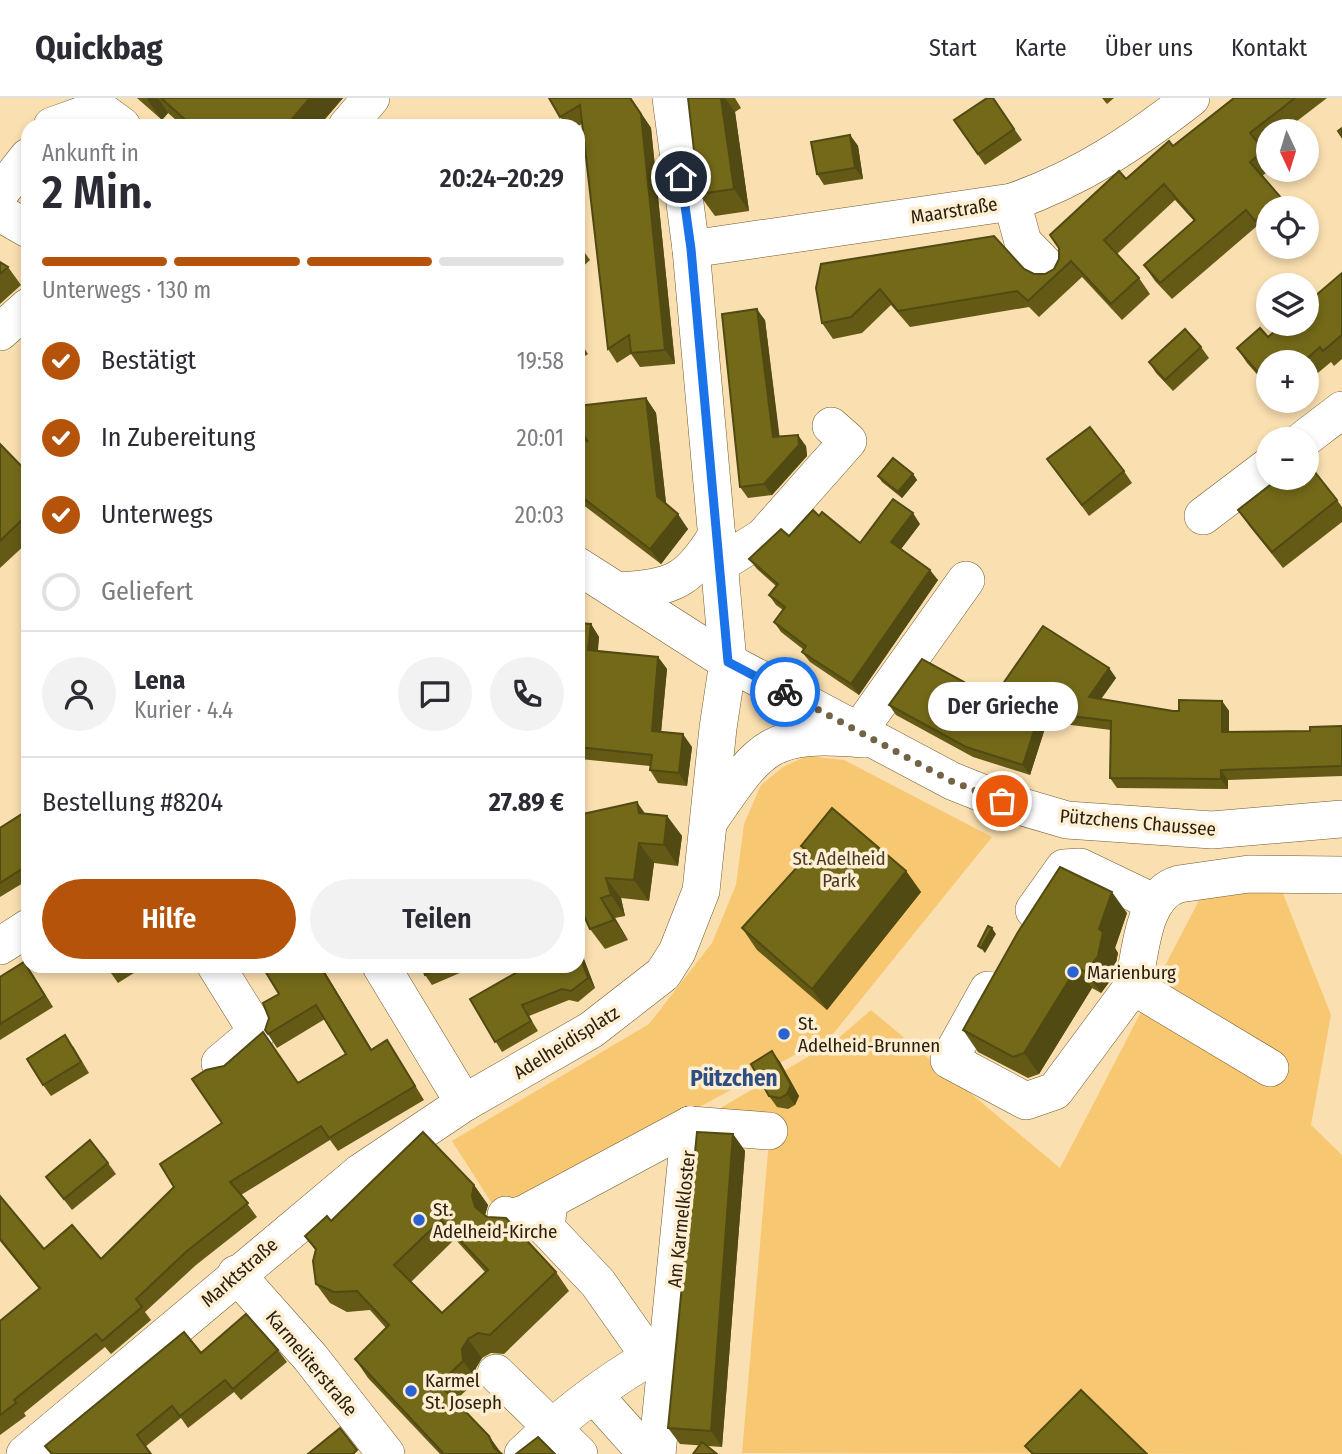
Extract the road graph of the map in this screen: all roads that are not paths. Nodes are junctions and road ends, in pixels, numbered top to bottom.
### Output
1 (370, 98) edge
2 (671, 98) edge
3 (1184, 100) edge
4 (71, 119) edge
5 (113, 119) edge
6 (353, 119) edge
7 (21, 166) edge
8 (0, 193) edge
9 (1012, 202) junction
10 (0, 213) edge
11 (21, 225) edge
12 (691, 249) junction
13 (1050, 270) edge
14 (21, 313) edge
15 (0, 332) edge
16 (1342, 410) edge
17 (831, 426) dead end
18 (1319, 428) edge
19 (1256, 476) edge
20 (1203, 516) dead end
21 (718, 549) junction
22 (585, 570) edge
23 (966, 580) dead end
24 (619, 591) junction
25 (728, 662) junction
26 (866, 736) junction
27 (1342, 818) edge
28 (709, 822) junction
29 (1342, 875) edge
30 (1155, 903) junction
31 (21, 932) edge
32 (0, 946) edge
33 (220, 973) edge
34 (385, 973) edge
35 (1133, 986) junction
36 (220, 1063) dead end
37 (1270, 1068) dead end
38 (464, 1103) junction
39 (690, 1125) junction
40 (769, 1132) dead end
41 (236, 1274) junction
42 (659, 1352) junction
43 (496, 1373) dead end
44 (594, 1395) junction
45 (552, 1427) junction
46 (25, 1454) edge
47 (386, 1454) edge
48 (523, 1454) edge
49 (579, 1454) edge
50 (647, 1454) edge
51 (657, 1454) edge

1 - 6 street
2 - 12 street, Adelheidisplatz
3 - 9 street, Maarstraße
4 - 5 street
7 - 8 street
9 - 12 street, Maarstraße
9 - 13 street
10 - 11 street
12 - 21 street, Adelheidisplatz
14 - 15 street
16 - 18 street
17 - 21 street
19 - 20 street
21 - 24 street
21 - 25 street, Adelheidisplatz
22 - 24 street, Pützchens Chaussee
23 - 26 street
24 - 25 street, Pützchens Chaussee
25 - 26 street, Pützchens Chaussee
25 - 28 street, Adelheidisplatz
26 - 27 street, Pützchens Chaussee
26 - 28 street, Adelheidisplatz
28 - 38 street, Adelheidisplatz
29 - 30 street
30 - 35 street
30 - 35 street
31 - 32 street
33 - 36 street
34 - 38 street
35 - 37 street
38 - 41 street, Marktstraße
39 - 40 street
39 - 42 street, Am Karmelkloster
39 - 42 street, Am Karmelkloster
41 - 46 street, Marktstraße
41 - 47 street, Karmeliterstraße
42 - 44 street
42 - 51 street, Am Karmelkloster
43 - 45 street
44 - 45 street
44 - 50 street
45 - 48 street
45 - 49 street

